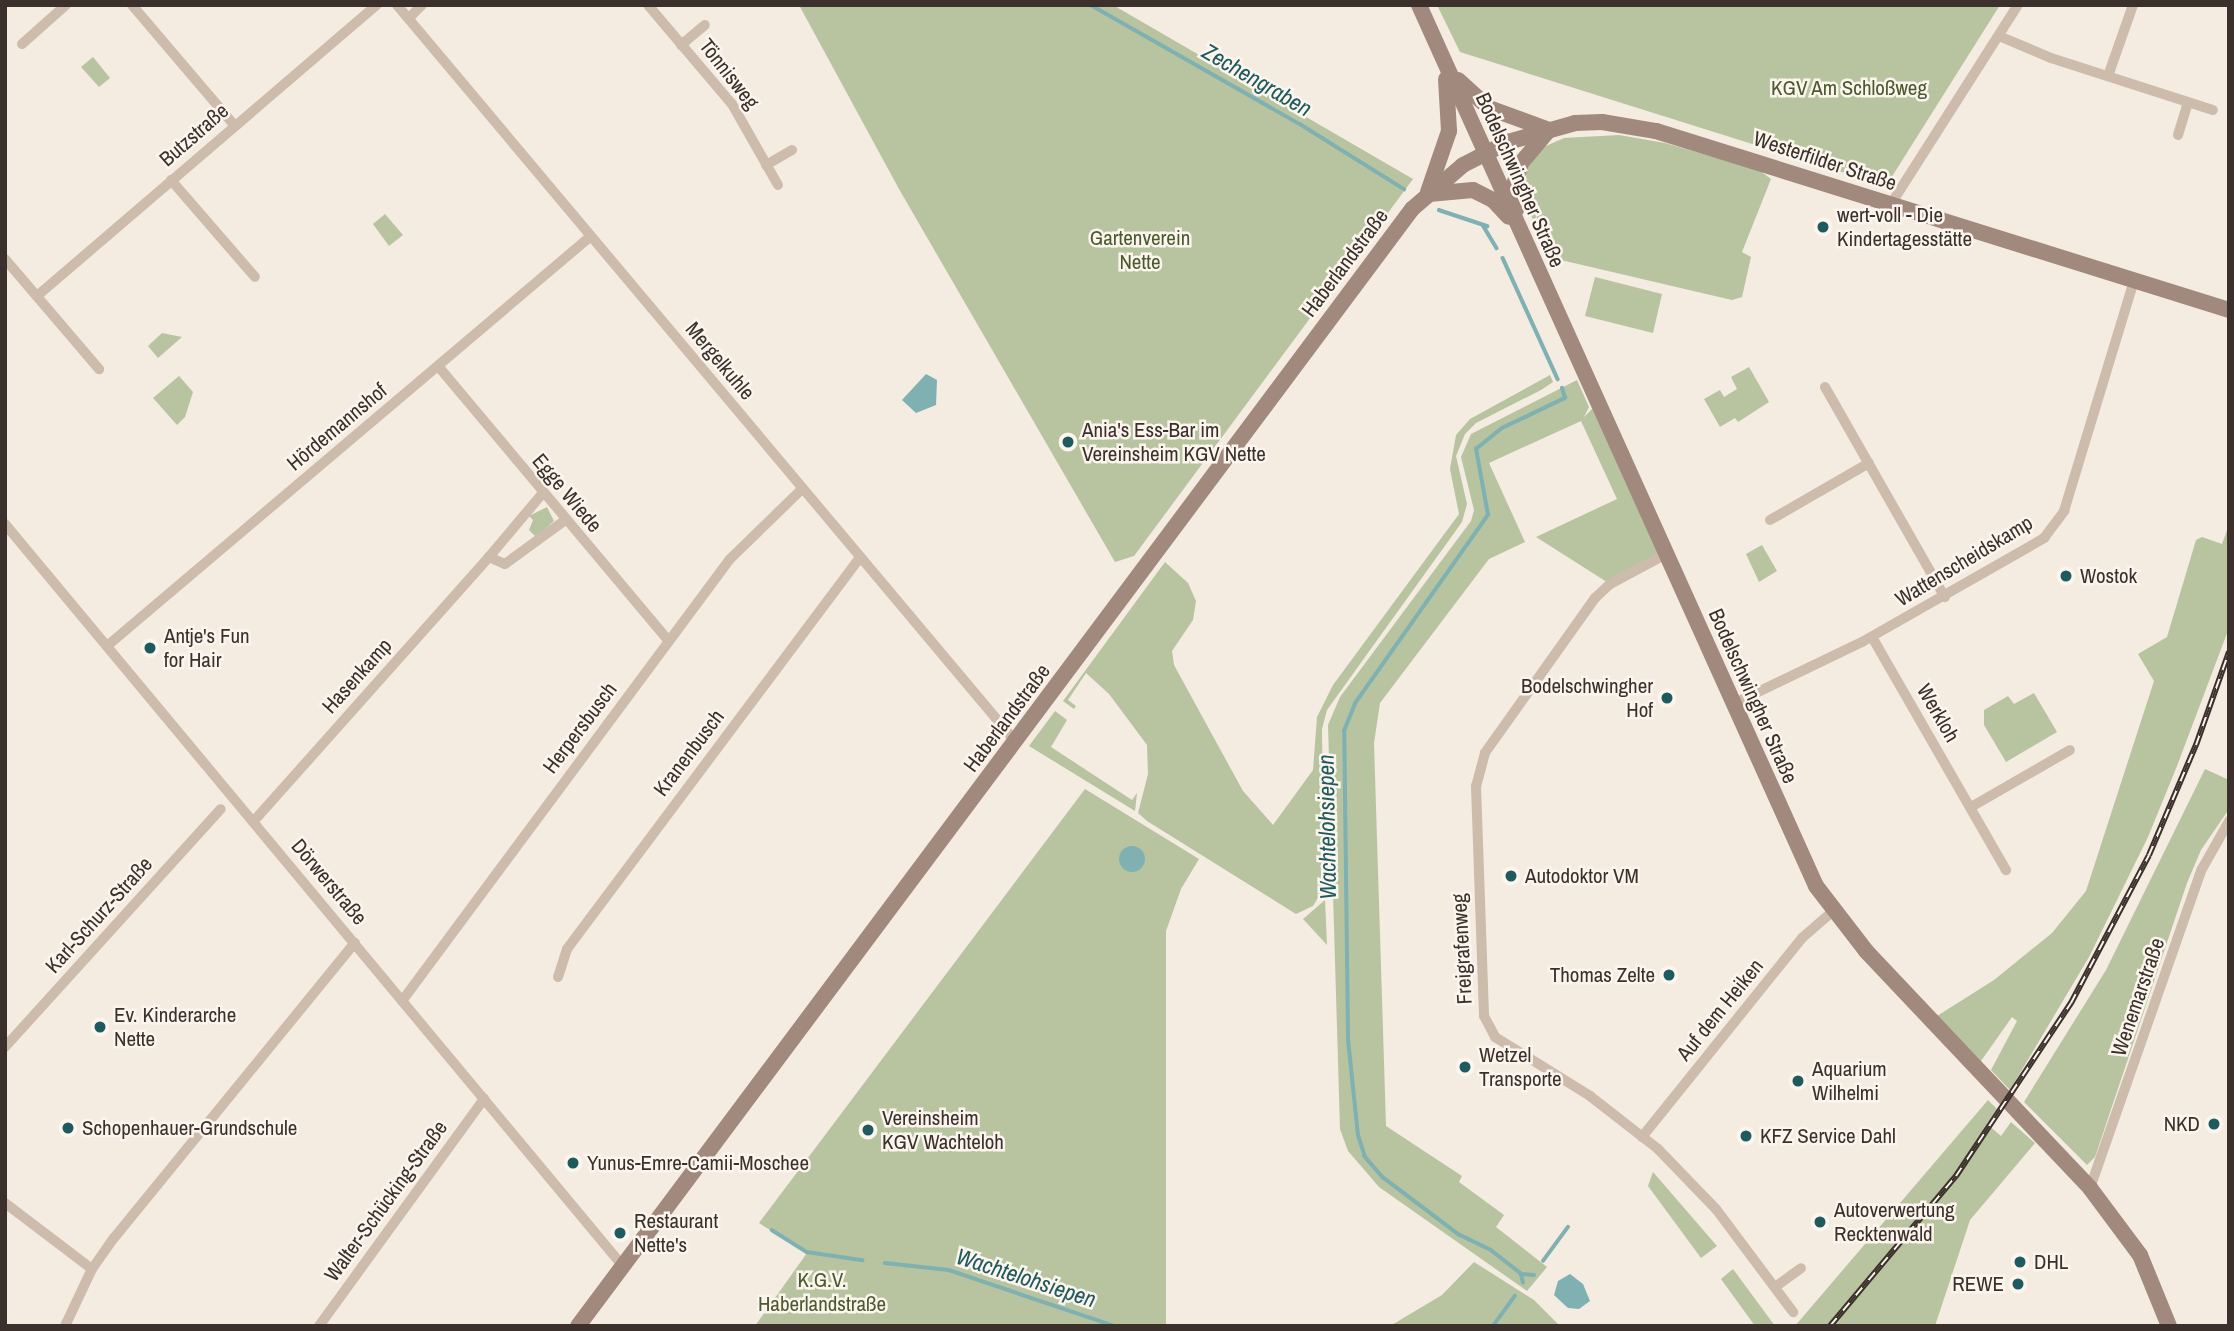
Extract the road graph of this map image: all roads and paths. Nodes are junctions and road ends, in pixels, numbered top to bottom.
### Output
1 (66, 5) edge
2 (132, 5) edge
3 (377, 5) edge
4 (397, 5) edge
5 (422, 5) edge
6 (648, 5) edge
7 (1419, 5) edge
8 (2018, 5) edge
9 (2133, 5) edge
10 (409, 19) junction
11 (705, 25) dead end
12 (1999, 36) junction
13 (22, 44) dead end
14 (681, 45) junction
15 (1443, 62) junction
16 (2108, 76) junction
17 (2188, 103) junction
18 (2213, 110) dead end
19 (234, 125) junction
20 (1549, 130) junction
21 (2178, 135) dead end
22 (792, 150) dead end
23 (1485, 152) junction
24 (766, 165) junction
25 (171, 180) junction
26 (778, 185) dead end
27 (1427, 194) junction
28 (1891, 204) junction
29 (1519, 228) junction
30 (591, 236) junction
31 (5, 259) edge
32 (255, 277) dead end
33 (2134, 280) junction
34 (37, 296) junction
35 (2229, 310) edge
36 (438, 366) junction
37 (99, 369) dead end
38 (1825, 387) dead end
39 (1869, 463) junction
40 (802, 489) junction
41 (542, 494) junction
42 (1770, 520) dead end
43 (564, 521) junction
44 (5, 524) edge
45 (1666, 554) junction
46 (489, 557) junction
47 (860, 558) junction
48 (1945, 597) junction
49 (1872, 637) junction
50 (668, 641) junction
51 (107, 646) junction
52 (1734, 704) junction
53 (1015, 741) junction
54 (2070, 750) dead end
55 (1971, 807) junction
56 (220, 809) dead end
57 (2229, 821) edge
58 (253, 822) junction
59 (2006, 870) dead end
60 (1832, 912) junction
61 (355, 943) junction
62 (558, 977) dead end
63 (402, 1001) junction
64 (5, 1047) edge
65 (484, 1099) junction
66 (1642, 1137) junction
67 (2090, 1188) junction
68 (5, 1202) edge
69 (622, 1265) junction
70 (1801, 1268) dead end
71 (92, 1269) junction
72 (1775, 1287) junction
73 (1793, 1312) dead end
74 (65, 1326) edge
75 (319, 1326) edge
76 (578, 1326) edge
77 (2169, 1326) edge

1 - 13 street
2 - 19 street
3 - 19 street, Butzstraße
4 - 10 street, Mergelkuhle
5 - 10 street
6 - 14 street, Tönnisweg
7 - 15 street, Bodelschwingher Straße
8 - 12 street
9 - 16 street
10 - 30 street, Mergelkuhle
11 - 14 street, Tönnisweg
12 - 16 street
12 - 28 street
14 - 24 street, Tönnisweg
15 - 20 street
15 - 23 street, Bodelschwingher Straße
15 - 27 street
16 - 17 street
17 - 18 street
17 - 21 street
19 - 25 street, Butzstraße
20 - 23 street, Westerfilder Straße
20 - 28 street, Westerfilder Straße
20 - 29 street
22 - 24 street
23 - 27 street, Haberlandstraße
23 - 29 street, Bodelschwingher Straße
24 - 26 street, Tönnisweg
25 - 32 street
25 - 34 street, Butzstraße
27 - 29 street
27 - 53 street, Haberlandstraße
28 - 33 street, Westerfilder Straße
29 - 45 street, Bodelschwingher Straße
30 - 36 street, Hördemannshof
30 - 40 street, Mergelkuhle
31 - 34 street
33 - 35 street, Westerfilder Straße
33 - 48 street, Wattenscheidskamp
34 - 37 street
36 - 41 street, Egge Wiede
36 - 51 street, Hördemannshof
38 - 39 street
39 - 42 street
39 - 48 street
40 - 47 street, Mergelkuhle
40 - 50 street, Herpersbusch
41 - 43 street, Egge Wiede
41 - 46 street, Hasenkamp
43 - 46 street
43 - 50 street, Egge Wiede
44 - 51 street, Dörwerstraße
45 - 52 street, Bodelschwingher Straße
45 - 66 street, Freigrafenweg
46 - 58 street, Hasenkamp
47 - 53 street, Mergelkuhle
47 - 62 street, Kranenbusch
48 - 49 street, Wattenscheidskamp
49 - 52 street, Wattenscheidskamp
49 - 55 street, Werkloh
50 - 63 street, Herpersbusch
51 - 58 street, Dörwerstraße
52 - 60 street, Bodelschwingher Straße
53 - 69 street, Haberlandstraße
54 - 55 street
55 - 59 street, Werkloh
56 - 64 street, Karl-Schurz-Straße
57 - 67 street, Wenemarstraße
58 - 61 street, Dörwerstraße
60 - 66 street, Auf dem Heiken
60 - 67 street, Bodelschwingher Straße
61 - 63 street, Dörwerstraße
61 - 71 street
63 - 65 street, Dörwerstraße
65 - 69 street, Dörwerstraße
65 - 75 street, Walter-Schücking-Straße
66 - 72 street, Freigrafenweg
67 - 77 street, Bodelschwingher Straße
68 - 71 street
69 - 76 street, Haberlandstraße
70 - 72 street
71 - 74 street
72 - 73 street, Freigrafenweg

